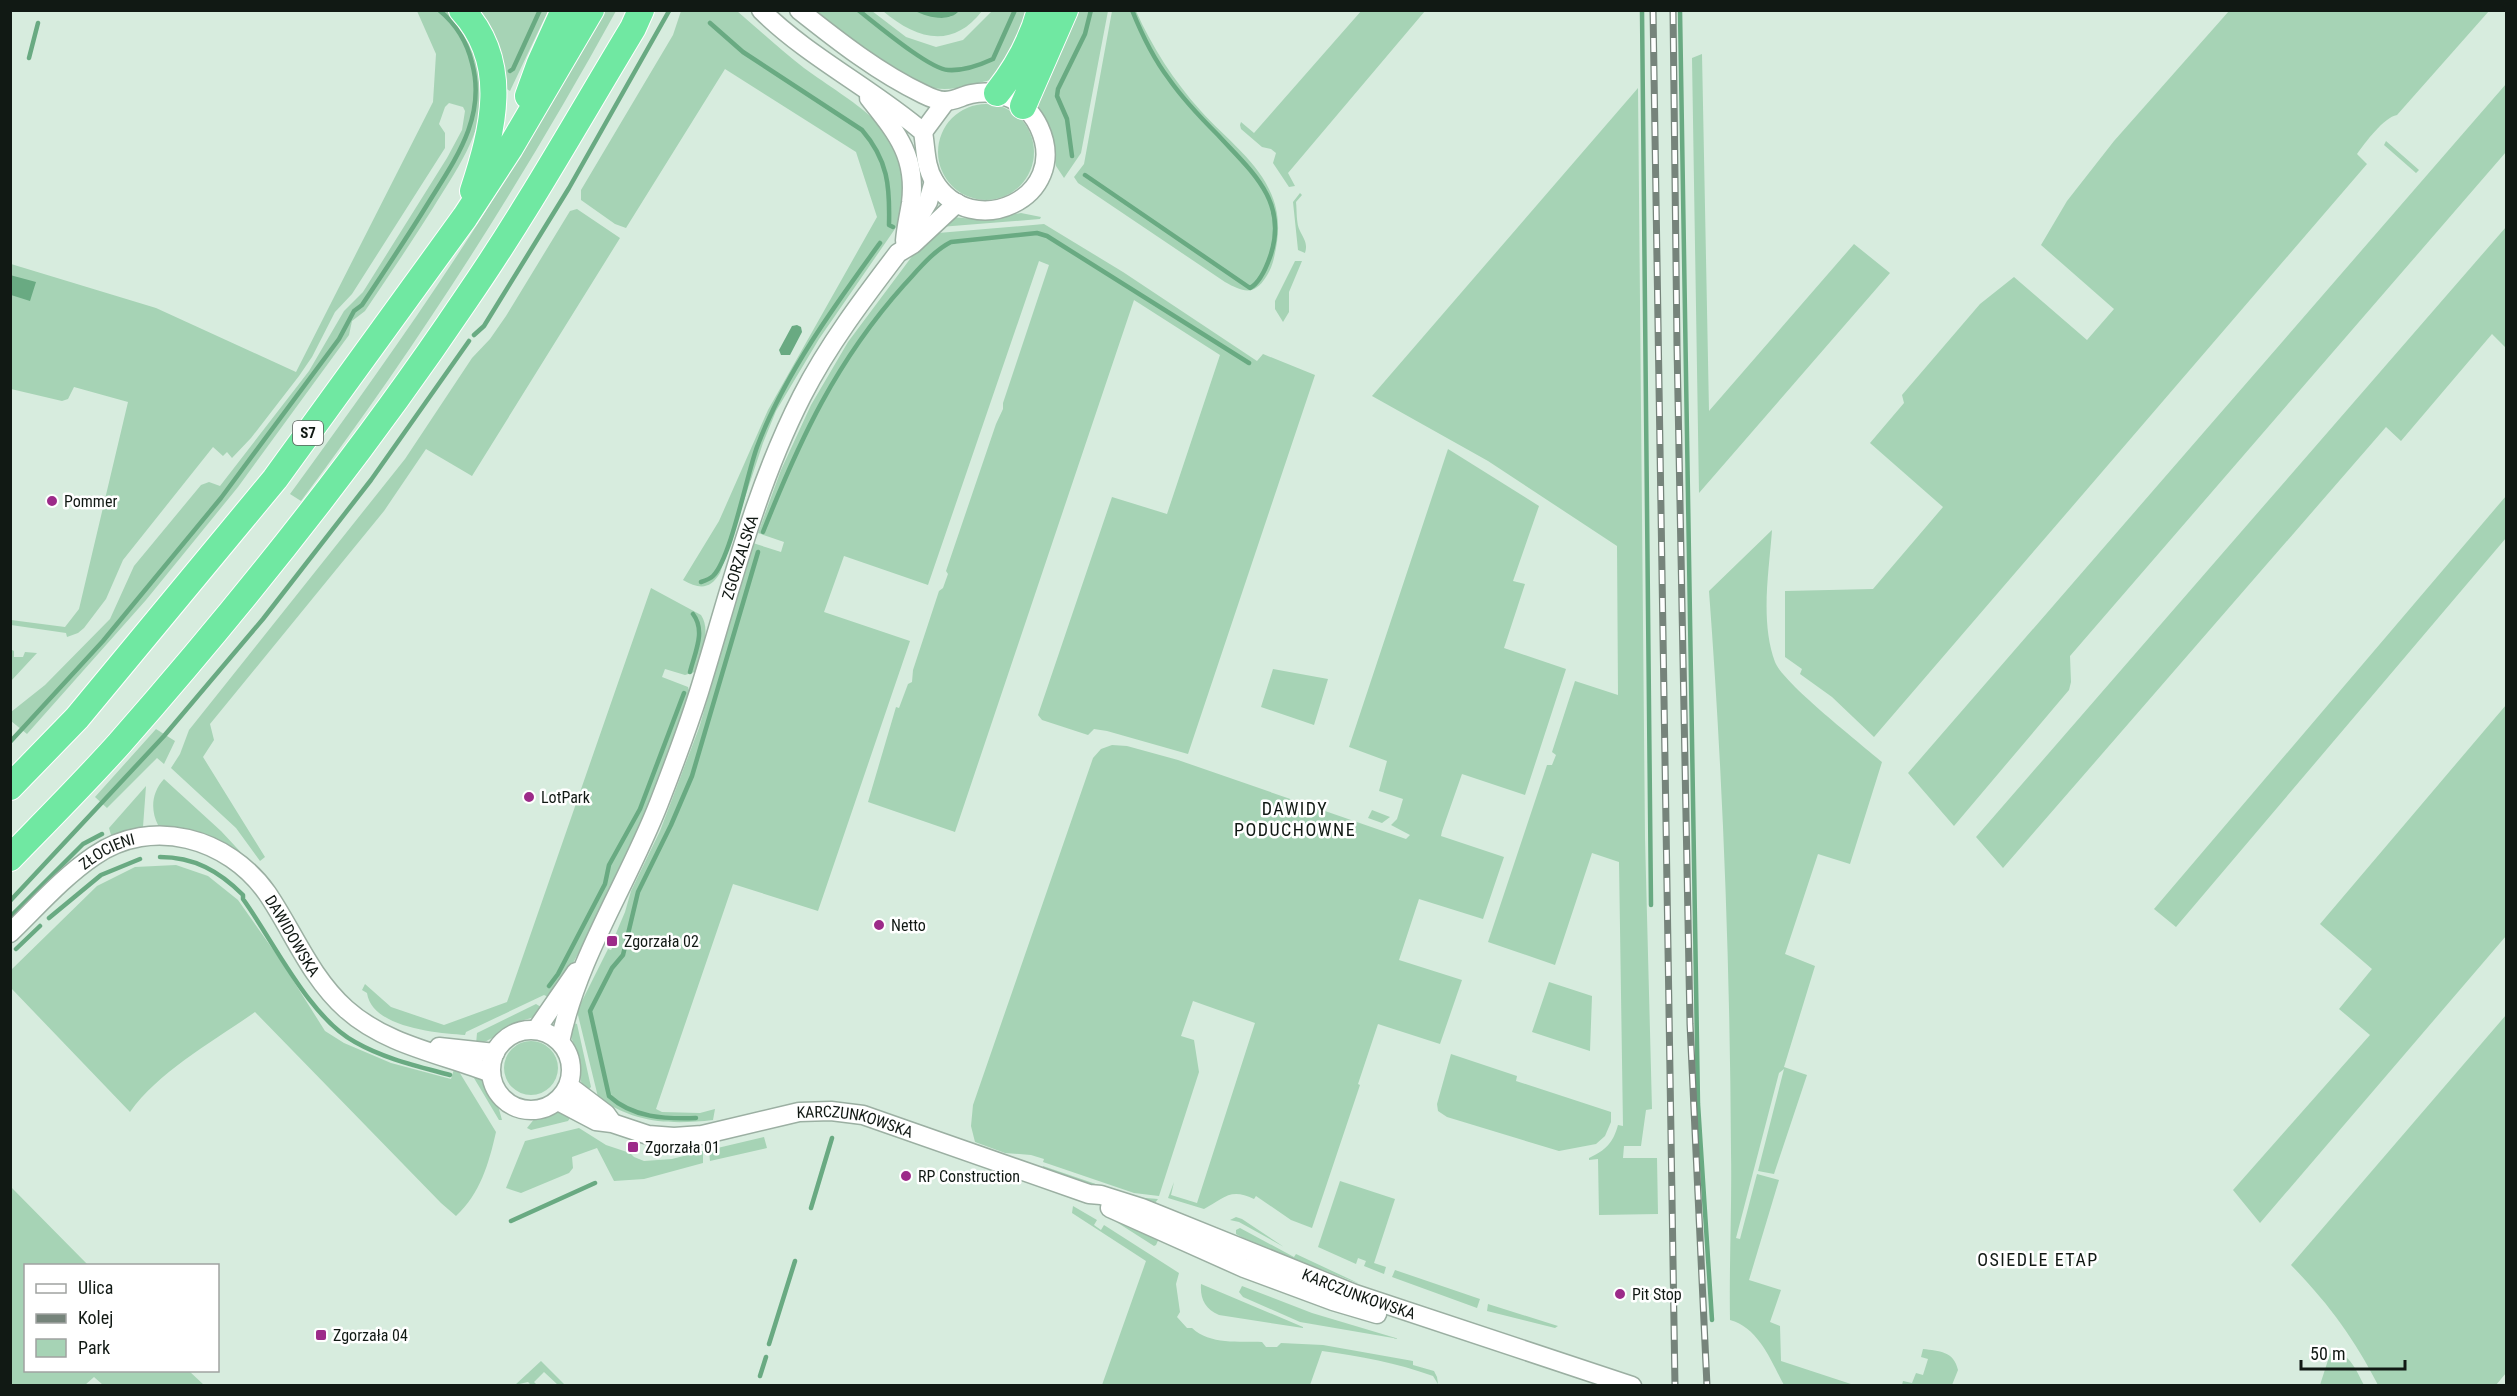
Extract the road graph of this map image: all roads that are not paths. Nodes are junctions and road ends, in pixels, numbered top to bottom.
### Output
1 (462, 10) edge
2 (564, 10) edge
3 (591, 10) edge
4 (641, 10) edge
5 (761, 10) edge
6 (799, 10) edge
7 (1040, 10) edge
8 (1065, 10) edge
9 (856, 82) junction
10 (998, 93) junction
11 (946, 101) junction
12 (1023, 106) junction
13 (923, 132) junction
14 (510, 148) junction
15 (934, 181) junction
16 (957, 203) junction
17 (465, 217) junction
18 (901, 247) junction
19 (10, 786) edge
20 (226, 853) joint
21 (10, 858) edge
22 (10, 933) edge
23 (589, 954) junction
24 (536, 1030) junction
25 (560, 1042) junction
26 (416, 1047) junction
27 (495, 1053) junction
28 (491, 1073) junction
29 (569, 1086) junction
30 (558, 1101) junction
31 (612, 1123) junction
32 (1089, 1194) junction
33 (1601, 1386) edge
34 (1632, 1386) edge

1 - 17 highway
2 - 14 highway, S7
3 - 14 highway
4 - 21 highway
5 - 9 street
6 - 11 street
7 - 10 highway
8 - 12 highway
9 - 13 street
9 - 18 street
10 - 11 street
10 - 12 street
11 - 13 street
12 - 16 street
13 - 15 street
14 - 17 highway, S7
15 - 16 street
15 - 18 street, ZGORZALSKA
16 - 18 street, ZGORZALSKA
17 - 19 highway, S7
18 - 23 street, ZGORZALSKA
20 - 22 street, ZŁOCIENI
20 - 26 street, DAWIDOWSKA
23 - 24 street, ZGORZALSKA
23 - 25 street, ZGORZALSKA
24 - 25 street
24 - 27 street
25 - 29 street
26 - 27 street
26 - 28 street, DAWIDOWSKA
27 - 28 street
28 - 30 street
29 - 30 street
29 - 31 street, KARCZUNKOWSKA
30 - 31 street, KARCZUNKOWSKA
31 - 32 street, KARCZUNKOWSKA
32 - 33 street, KARCZUNKOWSKA
32 - 34 street, KARCZUNKOWSKA

